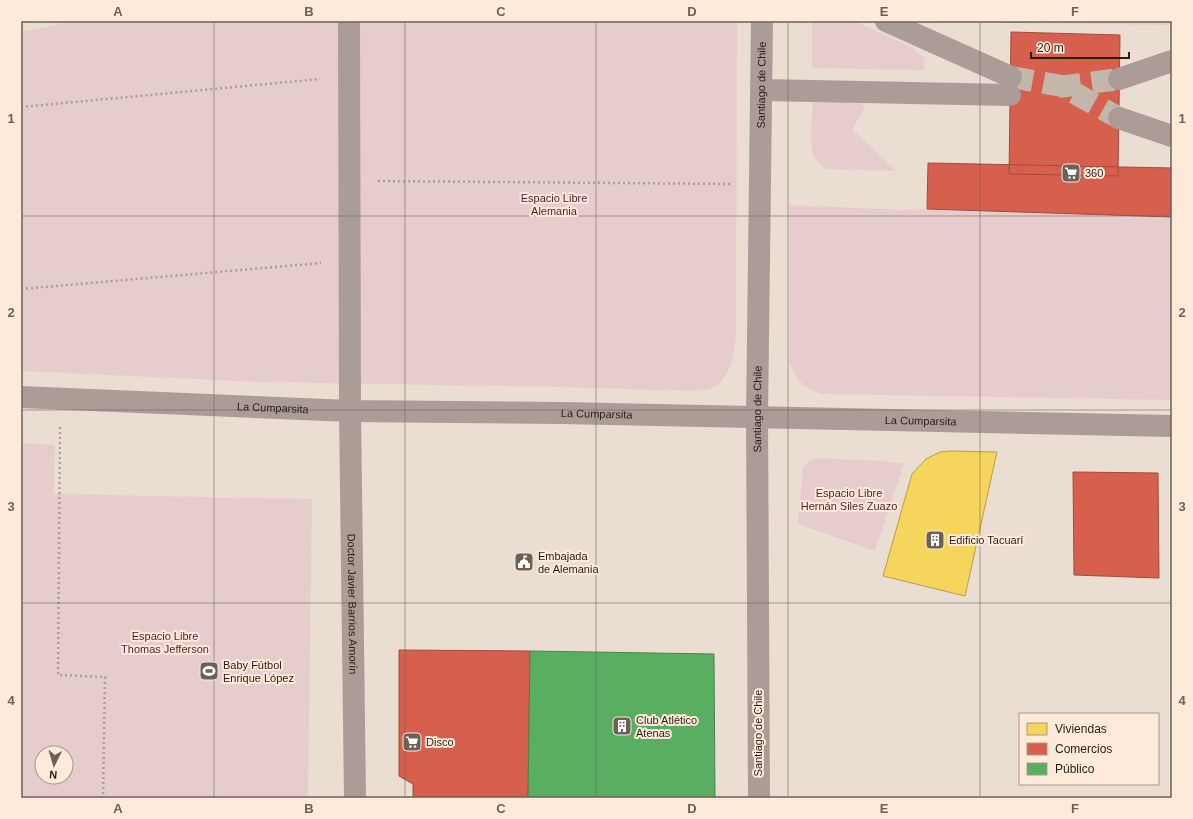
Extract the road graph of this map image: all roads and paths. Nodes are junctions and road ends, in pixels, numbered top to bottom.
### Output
1 (349, 21) edge
2 (762, 21) edge
3 (886, 21) edge
4 (1172, 61) edge
5 (349, 76) junction
6 (1119, 79) tunnel mouth
7 (762, 90) junction
8 (21, 107) edge
9 (1119, 118) tunnel mouth
10 (1172, 136) edge
11 (349, 180) junction
12 (761, 185) junction
13 (349, 260) junction
14 (21, 289) edge
15 (21, 397) edge
16 (61, 398) junction
17 (350, 411) junction
18 (757, 417) junction
19 (1172, 426) edge
20 (104, 798) edge
21 (355, 798) edge
22 (759, 798) edge

1 - 5 street, Doctor Javier Barrios Amorín
2 - 7 street, Santiago de Chile
3 - 7 street
4 - 6 street
5 - 8 path
5 - 11 street, Doctor Javier Barrios Amorín
7 - 12 street, Santiago de Chile
9 - 10 street
11 - 12 path
11 - 13 street, Doctor Javier Barrios Amorín
12 - 18 street, Santiago de Chile
13 - 14 path
13 - 17 street, Doctor Javier Barrios Amorín
15 - 16 street, La Cumparsita
16 - 17 street, La Cumparsita
16 - 20 path
17 - 18 street, La Cumparsita
17 - 21 street, Doctor Javier Barrios Amorín
18 - 19 street, La Cumparsita
18 - 22 street, Santiago de Chile

